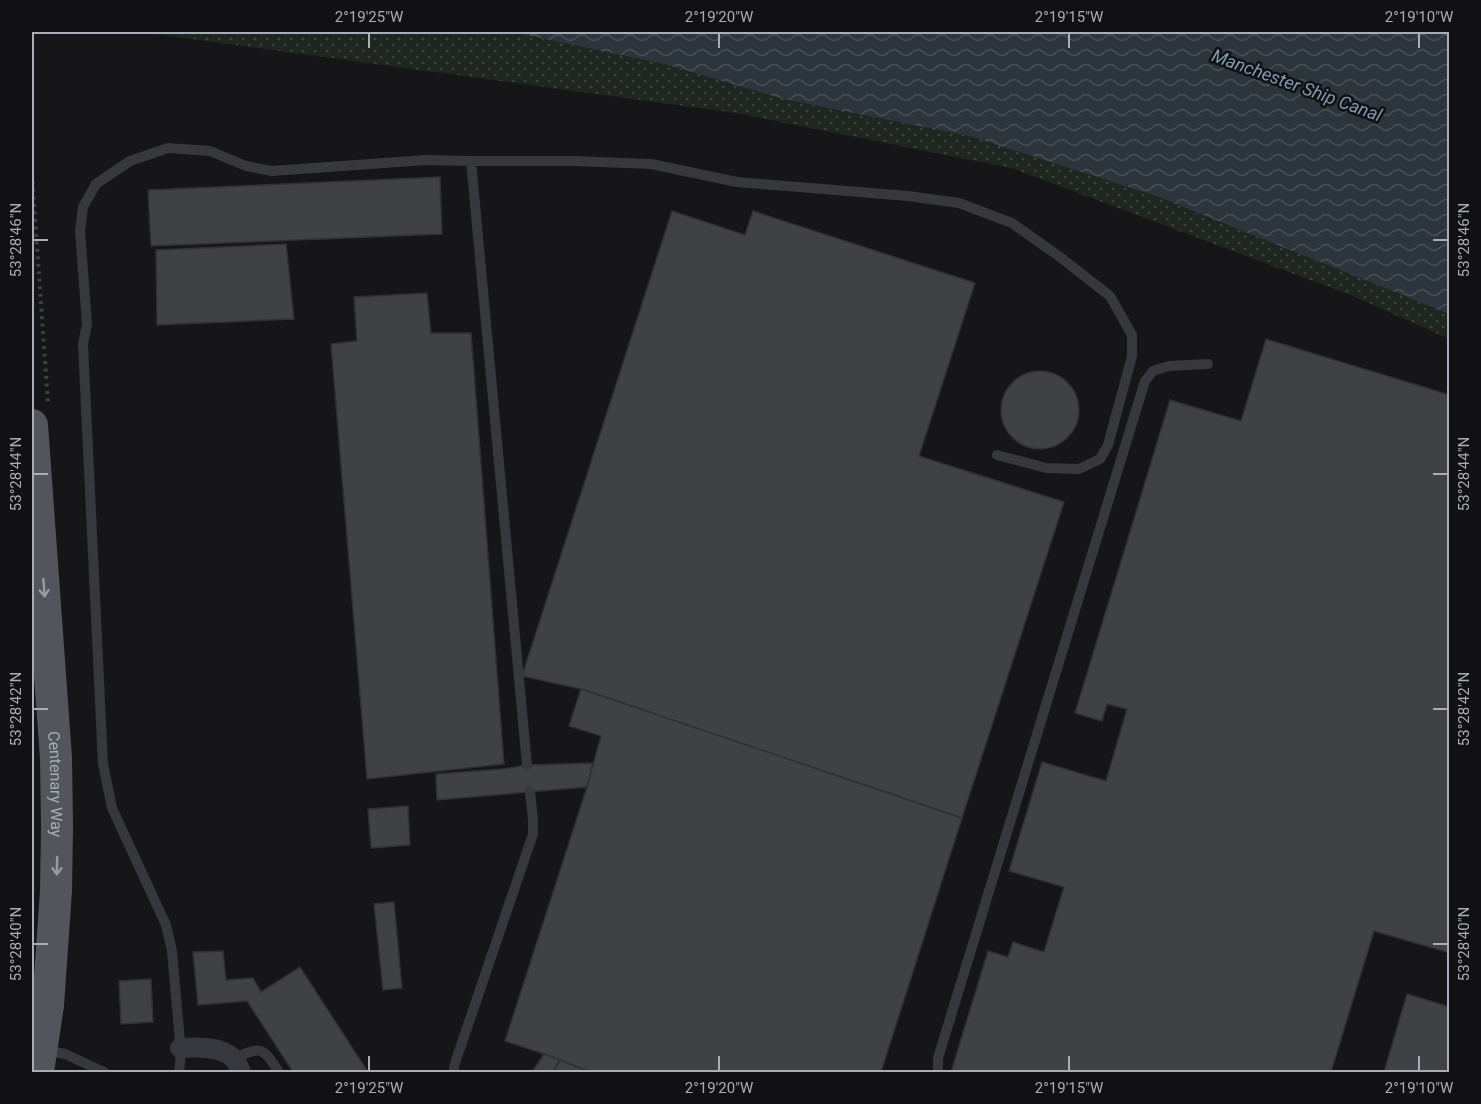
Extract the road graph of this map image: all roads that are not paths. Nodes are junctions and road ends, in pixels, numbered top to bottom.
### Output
1 (471, 161) junction
2 (1208, 364) dead end
3 (32, 425) edge
4 (997, 455) dead end
5 (527, 765) dead end
6 (530, 791) dead end
7 (32, 1047) edge
8 (180, 1048) junction
9 (237, 1065) edge
10 (38, 1072) edge
11 (104, 1072) edge
12 (179, 1072) edge
13 (279, 1072) edge
14 (454, 1072) edge
15 (938, 1072) edge

1 - 4 lane
1 - 5 lane
1 - 8 lane
2 - 15 lane
3 -> 10 main road, Centenary Way, bridge
6 - 14 lane
7 - 11 lane
8 - 9 street
8 - 12 lane
9 - 13 lane

